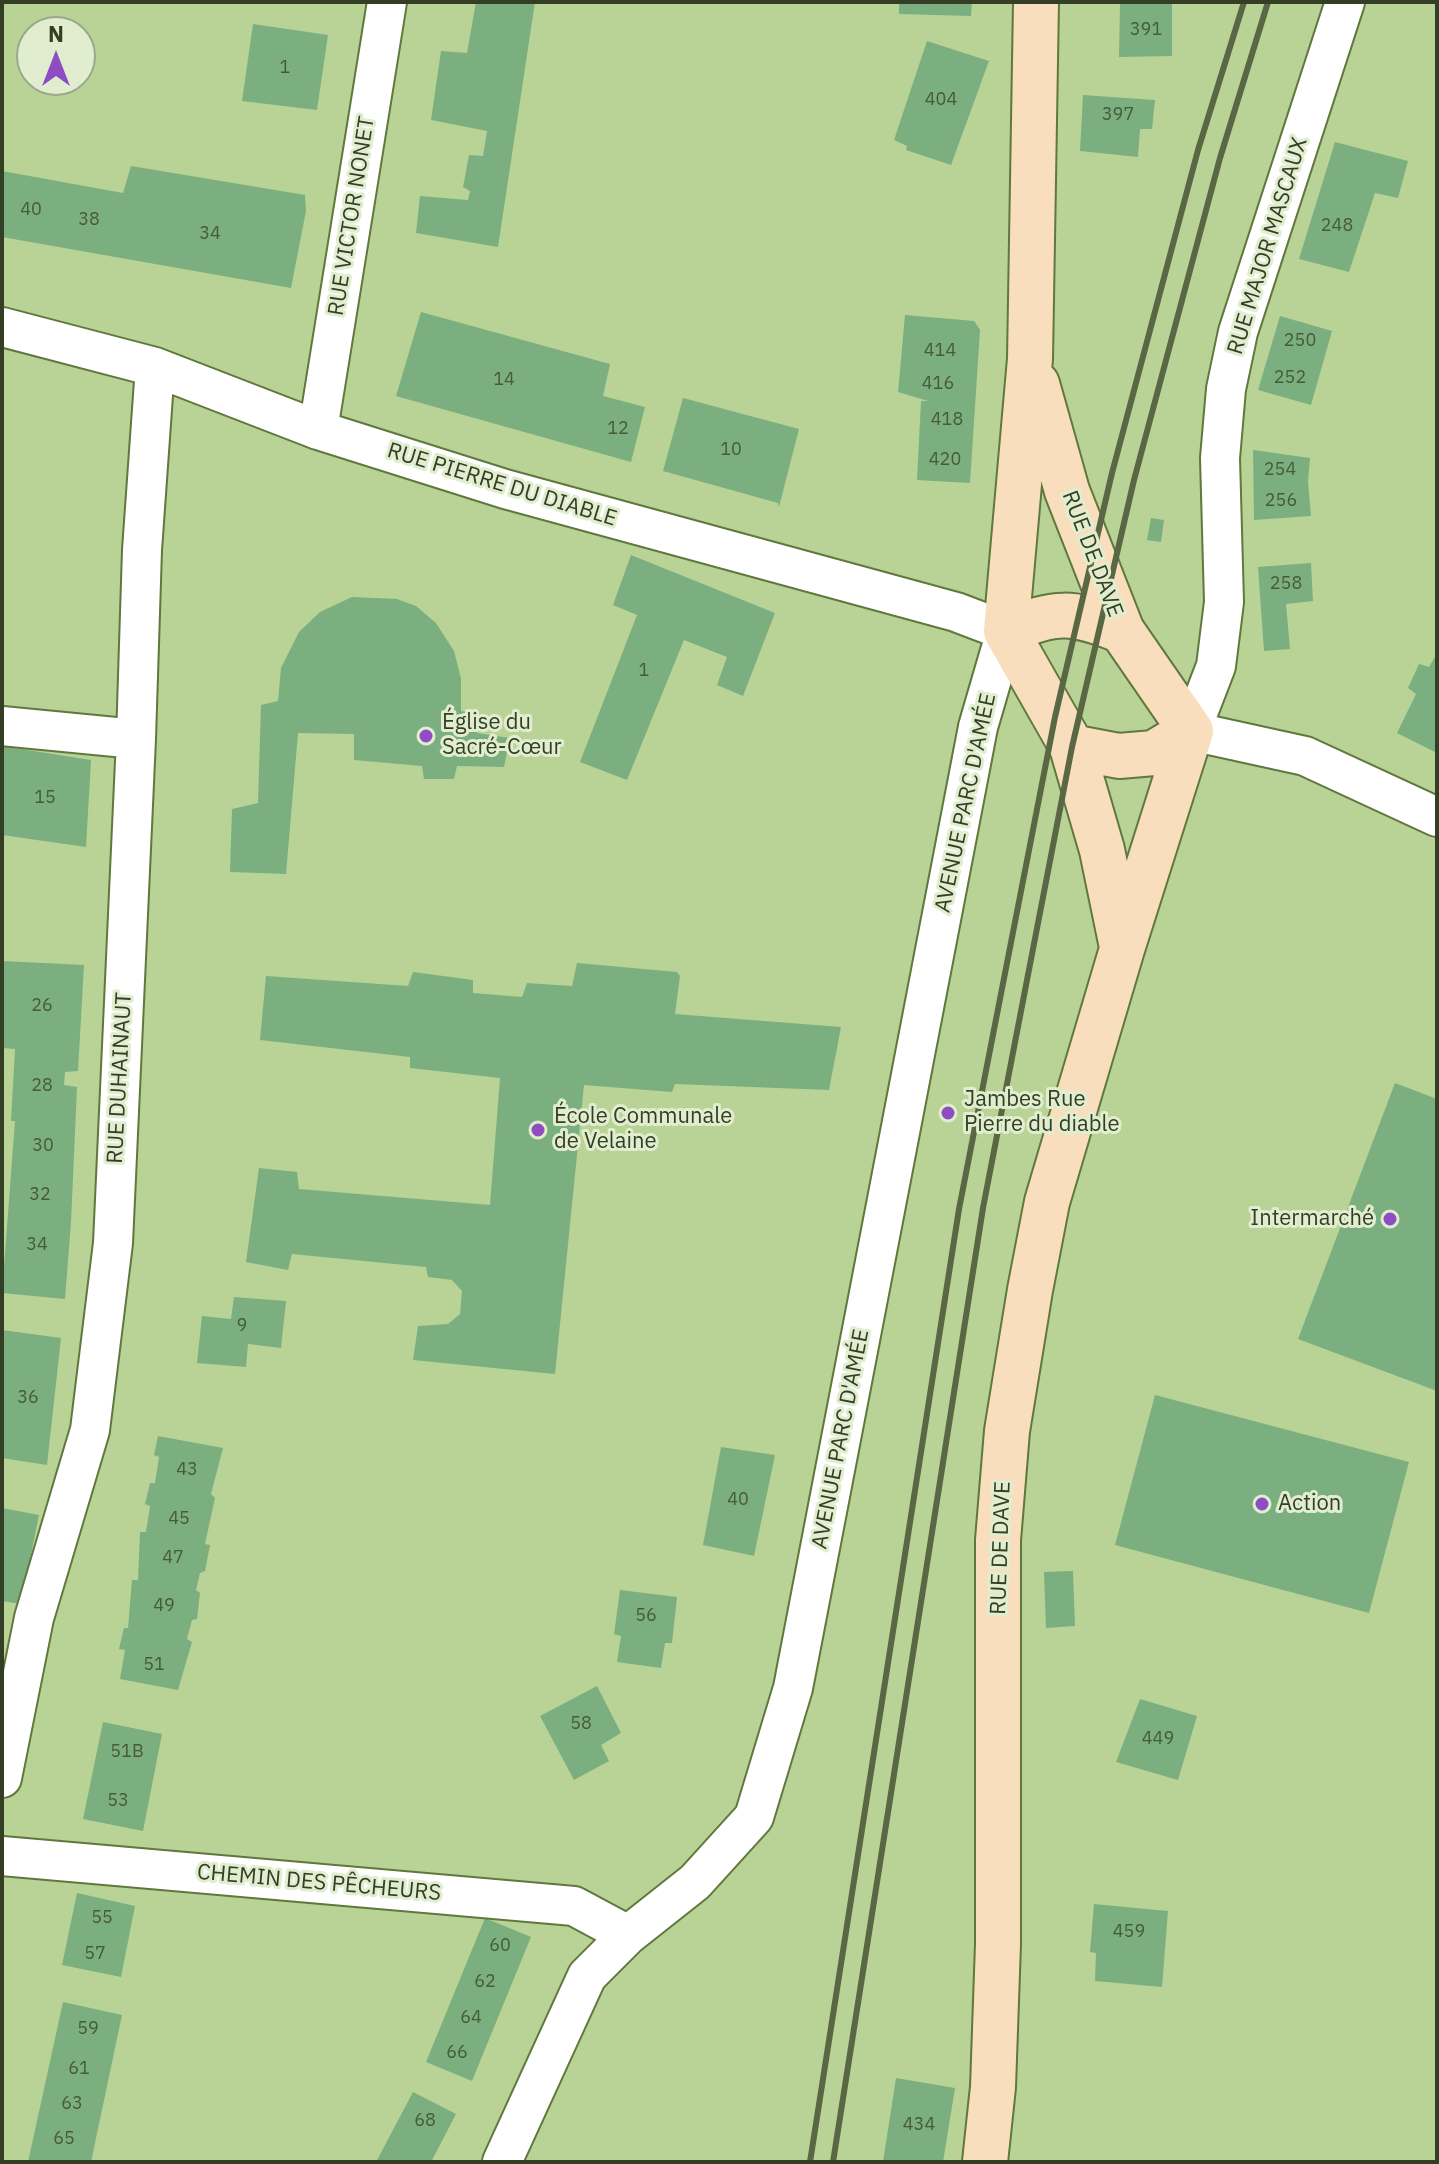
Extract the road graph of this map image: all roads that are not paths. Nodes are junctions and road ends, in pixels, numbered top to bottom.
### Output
1 (387, 2) edge
2 (1036, 2) edge
3 (1345, 2) edge
4 (2, 327) edge
5 (1030, 359) junction
6 (155, 367) junction
7 (318, 430) junction
8 (1006, 631) junction
9 (1122, 631) junction
10 (2, 726) edge
11 (1191, 731) junction
12 (136, 739) junction
13 (1072, 747) junction
14 (1437, 817) edge
15 (1122, 949) junction
16 (2, 1778) edge
17 (2, 1856) edge
18 (628, 1935) junction
19 (502, 2162) edge
20 (985, 2162) edge

1 - 7 street, RUE VICTOR NONET
2 - 5 main road, RUE DE DAVE
3 - 11 street, RUE MAJOR MASCAUX
4 - 6 street, RUE PIERRE DU DIABLE
5 - 8 main road, RUE DE DAVE
5 - 9 main road, RUE DE DAVE
6 - 7 street, RUE PIERRE DU DIABLE
6 - 12 street, RUE DUHAINAUT
7 - 8 street, RUE PIERRE DU DIABLE
8 - 9 main road
8 - 13 main road, RUE DE DAVE
8 - 18 street, AVENUE PARC D'AMÉE
9 - 11 main road, RUE DE DAVE
10 - 12 street
11 - 13 main road
11 - 14 street
11 - 15 main road, RUE DE DAVE
12 - 16 street, RUE DUHAINAUT
13 - 15 main road, RUE DE DAVE
15 - 20 main road, RUE DE DAVE
17 - 18 street, CHEMIN DES PÊCHEURS
18 - 19 street, AVENUE PARC D'AMÉE

